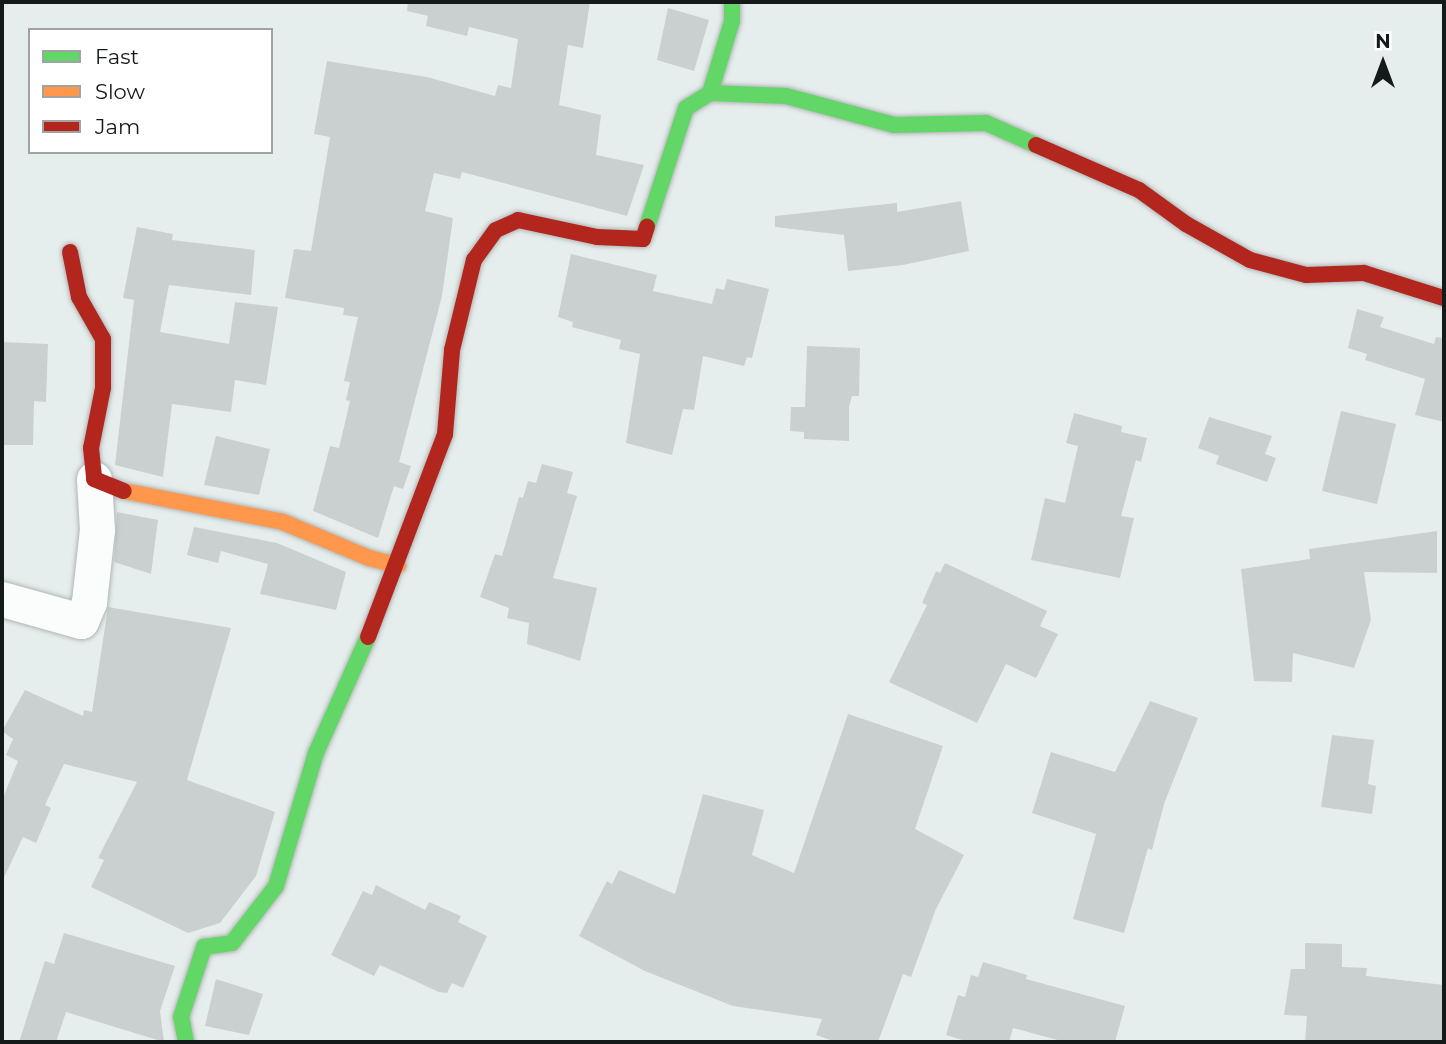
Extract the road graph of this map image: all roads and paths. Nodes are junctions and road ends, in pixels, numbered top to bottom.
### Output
1 (732, 2) edge
2 (710, 93) junction
3 (70, 252) dead end
4 (1444, 298) edge
5 (94, 479) junction
6 (398, 565) junction
7 (2, 599) edge
8 (186, 1042) edge

1 - 2 street
2 - 4 street
2 - 6 street
3 - 5 street
5 - 6 street
5 - 7 street
6 - 8 street

